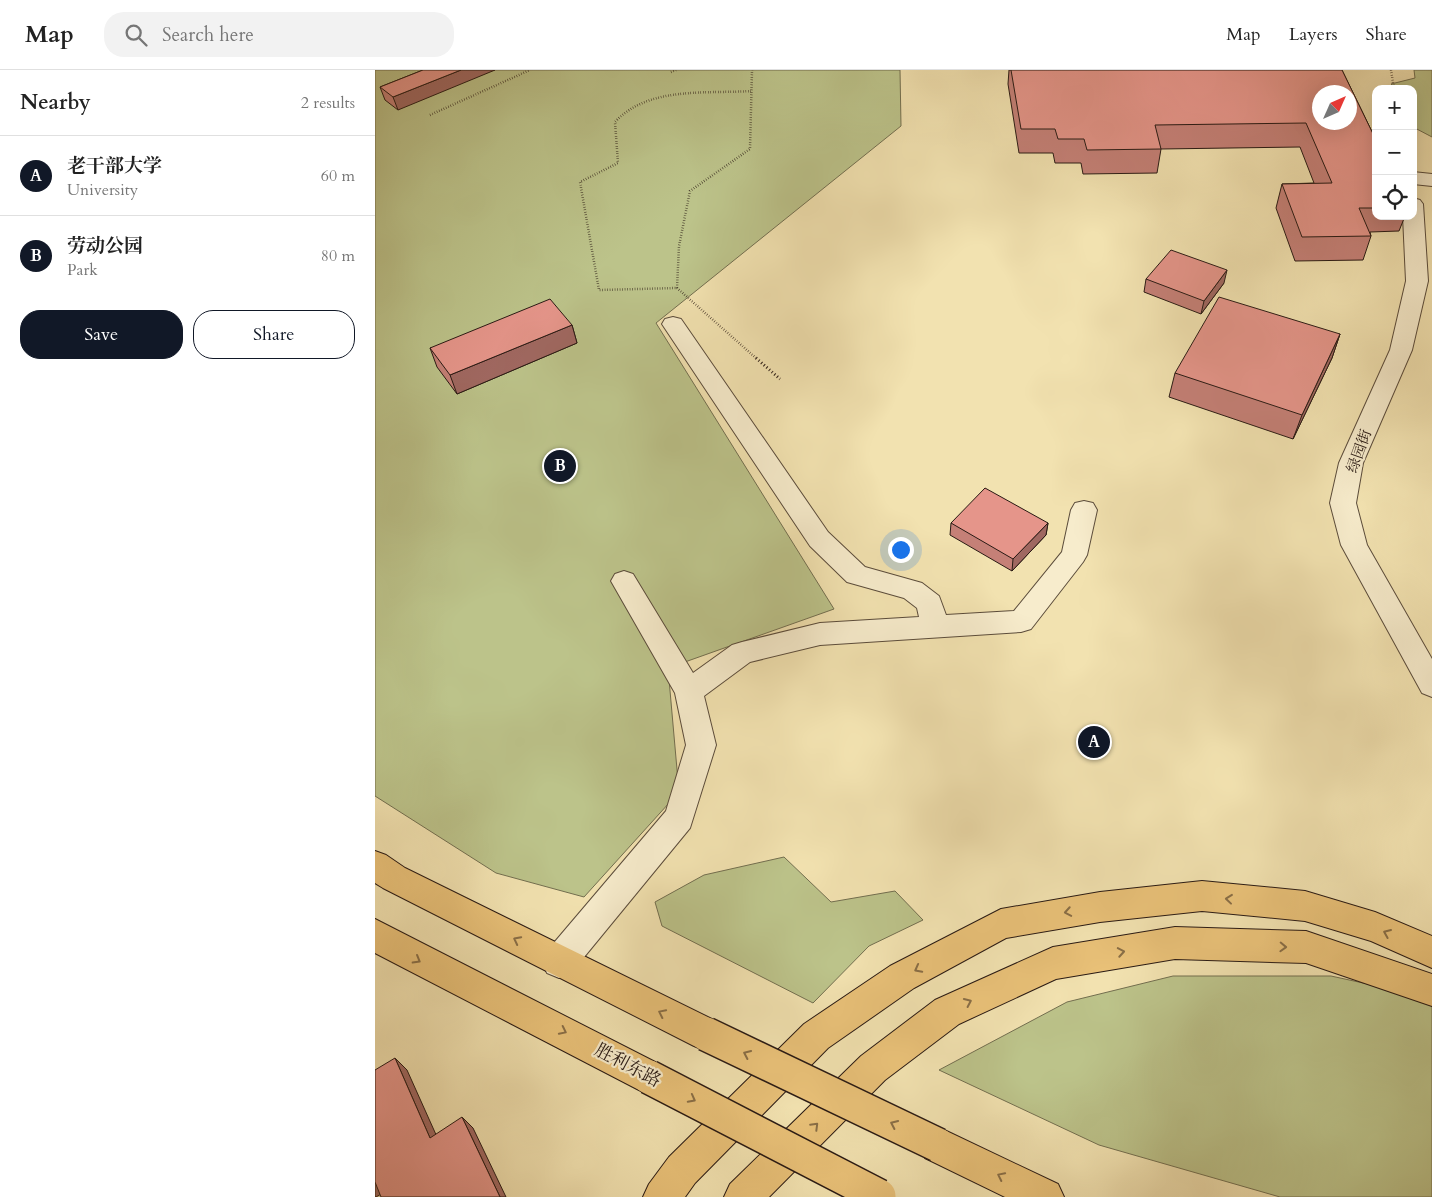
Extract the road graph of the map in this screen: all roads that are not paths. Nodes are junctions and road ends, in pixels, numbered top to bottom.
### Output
1 (1417, 178) edge
2 (1432, 180) edge
3 (1414, 220) edge
4 (673, 324) dead end
5 (1084, 510) dead end
6 (623, 581) dead end
7 (936, 627) junction
8 (1432, 685) edge
9 (689, 691) junction
10 (375, 865) edge
11 (375, 935) edge
12 (1432, 952) edge
13 (559, 962) junction
14 (1432, 990) edge
15 (662, 1197) edge
16 (743, 1197) edge
17 (879, 1197) edge
18 (1045, 1197) edge

1 - 2 street
3 - 8 street, 绿园街
4 - 7 street
5 - 7 street
6 - 9 street
7 - 9 street
9 - 13 street
13 -> 10 main road
11 -> 17 main road, 胜利东路, bridge
12 -> 15 main road
18 -> 13 main road, bridge
16 -> 14 main road

